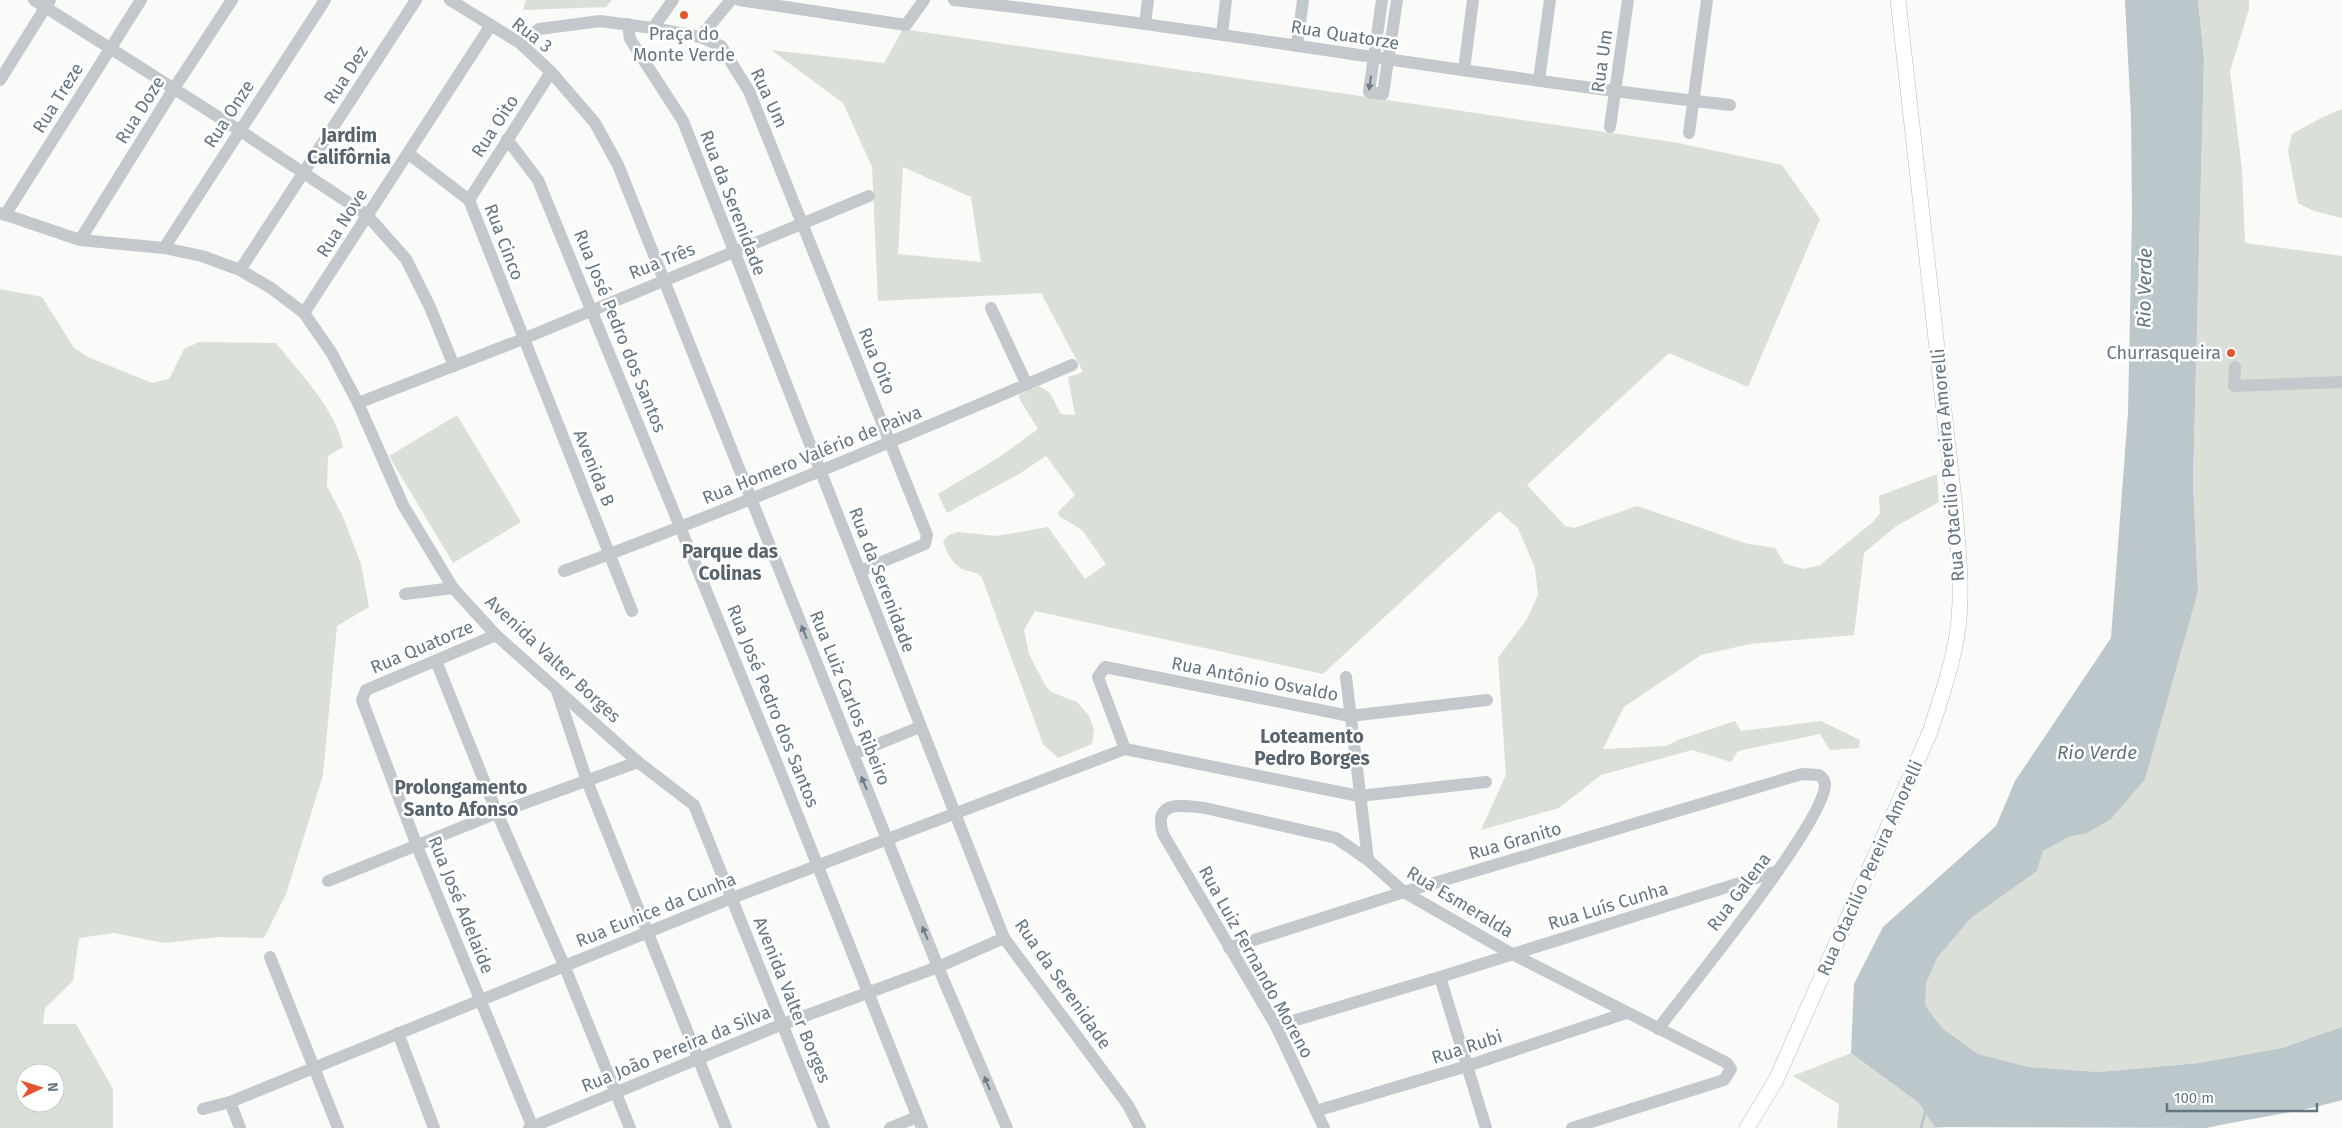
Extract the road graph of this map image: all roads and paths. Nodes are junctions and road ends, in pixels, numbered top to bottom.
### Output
1 (34, 0) edge
2 (142, 0) edge
3 (232, 0) edge
4 (325, 0) edge
5 (416, 0) edge
6 (450, 0) edge
7 (673, 0) edge
8 (731, 0) edge
9 (739, 0) edge
10 (826, 0) edge
11 (924, 0) edge
12 (954, 0) edge
13 (1148, 0) edge
14 (1226, 0) edge
15 (1303, 0) edge
16 (1382, 0) edge
17 (1397, 0) edge
18 (1473, 0) edge
19 (1550, 0) edge
20 (1628, 0) edge
21 (1707, 0) edge
22 (1898, 0) edge
23 (48, 4) edge
24 (1070, 6) edge
25 (818, 11) junction
26 (628, 24) junction
27 (1145, 24) junction
28 (491, 26) junction
29 (652, 28) junction
30 (1222, 34) junction
31 (700, 37) junction
32 (520, 43) junction
33 (1297, 46) junction
34 (110, 47) junction
35 (1374, 57) junction
36 (1389, 60) junction
37 (1464, 70) junction
38 (551, 72) junction
39 (0, 80) edge
40 (1539, 80) junction
41 (173, 90) junction
42 (1615, 91) junction
43 (1693, 101) junction
44 (1730, 105) dead end
45 (1610, 127) dead end
46 (239, 130) junction
47 (1689, 133) dead end
48 (507, 139) junction
49 (409, 154) junction
50 (303, 173) junction
51 (869, 196) dead end
52 (469, 200) junction
53 (3, 214) edge
54 (367, 215) junction
55 (804, 223) junction
56 (80, 240) junction
57 (164, 248) junction
58 (733, 251) junction
59 (240, 270) junction
60 (663, 279) junction
61 (991, 308) dead end
62 (592, 310) junction
63 (304, 313) junction
64 (523, 339) junction
65 (1072, 365) dead end
66 (454, 366) junction
67 (2235, 367) dead end
68 (2342, 382) edge
69 (1027, 384) junction
70 (358, 403) junction
71 (890, 442) junction
72 (821, 471) junction
73 (751, 499) junction
74 (681, 527) junction
75 (610, 554) junction
76 (564, 571) dead end
77 (860, 571) junction
78 (453, 588) junction
79 (405, 594) dead end
80 (632, 611) dead end
81 (496, 635) junction
82 (436, 661) junction
83 (1346, 677) dead end
84 (556, 688) junction
85 (363, 694) joint
86 (1487, 700) dead end
87 (1350, 716) junction
88 (920, 727) junction
89 (1125, 748) junction
90 (853, 754) junction
91 (638, 762) junction
92 (1812, 773) joint
93 (587, 781) junction
94 (1486, 782) dead end
95 (1360, 796) junction
96 (956, 812) junction
97 (1161, 812) joint
98 (497, 813) junction
99 (887, 839) junction
100 (417, 846) junction
101 (1368, 860) junction
102 (817, 865) junction
103 (1778, 871) junction
104 (328, 881) dead end
105 (1404, 892) junction
106 (732, 898) junction
107 (648, 932) junction
108 (1004, 938) junction
109 (1228, 948) junction
110 (1512, 954) junction
111 (270, 957) dead end
112 (564, 966) junction
113 (938, 967) junction
114 (1440, 977) junction
115 (869, 993) junction
116 (480, 999) junction
117 (1626, 1013) junction
118 (783, 1024) junction
119 (1276, 1026) junction
120 (1658, 1029) junction
121 (398, 1033) junction
122 (699, 1060) junction
123 (1467, 1066) junction
124 (314, 1068) junction
125 (615, 1092) junction
126 (230, 1102) junction
127 (203, 1109) dead end
128 (1316, 1112) junction
129 (919, 1122) edge
130 (240, 1128) edge
131 (338, 1128) edge
132 (434, 1128) edge
133 (532, 1128) edge
134 (630, 1128) edge
135 (726, 1128) edge
136 (824, 1128) edge
137 (890, 1128) edge
138 (1007, 1128) edge
139 (1140, 1128) edge
140 (1324, 1128) edge
141 (1486, 1128) edge
142 (1572, 1128) edge
143 (1747, 1128) edge

1 - 23 street
2 - 34 street, Rua Treze
3 - 41 street, Rua Doze
4 - 46 street, Rua Onze
5 - 50 street, Rua Dez
6 - 28 street
7 - 29 street
8 - 31 street
9 - 25 street
10 - 25 street
11 - 25 street
12 - 24 street, Rua Quatorze
13 - 27 street
14 - 30 street
15 - 33 street
16 - 35 street
17 - 36 street
18 - 37 street
19 - 40 street
20 - 42 street, Rua Um
21 - 43 street
22 - 143 main road, Rua Otacilio Pereira Amorelli
23 - 34 street
23 - 39 street
24 - 27 street, Rua Quatorze
26 - 29 street, Rua Um
26 - 32 street, Rua Um
26 - 58 street, Rua da Serenidade
27 - 30 street, Rua Quatorze
28 - 32 street, Rua 3
28 - 49 street, Rua Nove
29 - 31 street, Rua Um
30 - 33 street, Rua Quatorze
31 - 55 street, Rua Um
32 - 38 street, Rua 3
33 - 35 street, Rua Quatorze
34 - 41 street
34 - 53 street, Rua Treze
35 - 36 street, Rua Quatorze
35 -> 36 street
36 - 37 street, Rua Quatorze
37 - 40 street, Rua Quatorze
38 - 48 street, Rua Oito
38 - 60 street, Rua 3
40 - 42 street, Rua Quatorze
41 - 46 street
41 - 56 street, Rua Doze
42 - 43 street, Rua Quatorze
42 - 45 street, Rua Um
43 - 44 street, Rua Quatorze
43 - 47 street
46 - 50 street
46 - 57 street, Rua Onze
48 - 52 street, Rua Oito
48 - 62 street, Rua José Pedro dos Santos
49 - 52 street, Rua Cinco
49 - 54 street, Rua Nove
50 - 54 street
50 - 59 street, Rua Dez
51 - 55 street, Rua Três
52 - 64 street, Rua Cinco
53 - 56 street, Avenida Valter Borges
54 - 63 street, Rua Nove
54 - 66 street
55 - 58 street, Rua Três
55 - 71 street, Rua Oito
56 - 57 street, Avenida Valter Borges
57 - 59 street, Avenida Valter Borges
58 - 60 street, Rua Três
58 - 72 street, Rua da Serenidade
59 - 63 street, Avenida Valter Borges
60 - 62 street, Rua Três
60 - 73 street, Rua Luiz Carlos Ribeiro
61 - 69 street
62 - 64 street, Rua Três
62 - 74 street, Rua José Pedro dos Santos
63 - 70 street, Avenida Valter Borges
64 - 66 street, Rua Três
64 - 75 street, Avenida B
65 - 69 street, Rua Homero Valério de Paiva
66 - 70 street, Rua Três
67 - 68 street
69 - 71 street, Rua Homero Valério de Paiva
70 - 78 street, Avenida Valter Borges
71 - 72 street, Rua Homero Valério de Paiva
71 - 77 street, Rua Oito
72 - 73 street, Rua Homero Valério de Paiva
72 - 77 street, Rua da Serenidade
73 - 74 street, Rua Homero Valério de Paiva
90 -> 73 street, Rua Luiz Carlos Ribeiro
74 - 75 street, Rua Homero Valério de Paiva
74 - 102 street, Rua José Pedro dos Santos
75 - 76 street, Rua Homero Valério de Paiva
75 - 80 street, Avenida B
77 - 88 street, Rua da Serenidade
78 - 79 street
78 - 81 street, Avenida Valter Borges
81 - 82 street, Rua Quatorze
81 - 84 street, Avenida Valter Borges
82 - 85 street, Rua Quatorze
82 - 98 street
83 - 87 street
84 - 91 street, Avenida Valter Borges
84 - 93 street
85 - 100 street, Rua José Adelaide
86 - 87 street, Rua Antônio Osvaldo
87 - 89 street, Rua Antônio Osvaldo
87 - 95 street
88 - 90 street
88 - 96 street, Rua da Serenidade
89 - 95 street
89 - 96 street, Rua Eunice da Cunha
99 -> 90 street, Rua Luiz Carlos Ribeiro
91 - 93 street
91 - 106 street, Avenida Valter Borges
92 - 103 street, Rua Galena
92 - 105 street, Rua Granito
93 - 98 street
93 - 107 street
94 - 95 street
95 - 101 street
96 - 99 street, Rua Eunice da Cunha
96 - 108 street, Rua da Serenidade
97 - 101 street, Rua Esmeralda
97 - 109 street, Rua Luiz Fernando Moreno
98 - 100 street
98 - 112 street
99 - 102 street, Rua Eunice da Cunha
113 -> 99 street, Rua Luiz Carlos Ribeiro
100 - 104 street
100 - 116 street, Rua José Adelaide
101 - 105 street, Rua Esmeralda
102 - 106 street, Rua Eunice da Cunha
102 - 115 street, Rua José Pedro dos Santos
103 - 110 street, Rua Luís Cunha
103 - 120 street, Rua Galena
105 - 109 street, Rua Granito
105 - 110 street, Rua Esmeralda
106 - 107 street, Rua Eunice da Cunha
106 - 118 street, Avenida Valter Borges
107 - 112 street, Rua Eunice da Cunha
107 - 122 street
108 - 113 street, Rua João Pereira da Silva
108 - 139 street, Rua da Serenidade
109 - 119 street, Rua Luiz Fernando Moreno
110 - 114 street, Rua Luís Cunha
110 - 117 street, Rua Esmeralda
111 - 124 street
112 - 116 street, Rua Eunice da Cunha
112 - 125 street
113 - 115 street, Rua João Pereira da Silva
138 -> 113 street, Rua Luiz Carlos Ribeiro
114 - 119 street, Rua Luís Cunha
114 - 123 street
115 - 118 street, Rua João Pereira da Silva
115 - 129 street, Rua José Pedro dos Santos
116 - 121 street, Rua Eunice da Cunha
116 - 133 street, Rua José Adelaide
117 - 120 street, Rua Esmeralda
117 - 123 street, Rua Rubi
118 - 122 street, Rua João Pereira da Silva
118 - 136 street, Avenida Valter Borges
119 - 128 street, Rua Luiz Fernando Moreno
120 - 142 street, Rua Esmeralda
121 - 124 street, Rua Eunice da Cunha
121 - 132 street
122 - 125 street, Rua João Pereira da Silva
122 - 135 street
123 - 128 street, Rua Rubi
123 - 141 street
124 - 126 street, Rua Eunice da Cunha
124 - 131 street
125 - 133 street, Rua João Pereira da Silva
125 - 134 street
126 - 127 street, Rua Eunice da Cunha
126 - 130 street
128 - 140 street, Rua Luiz Fernando Moreno
129 - 137 street

